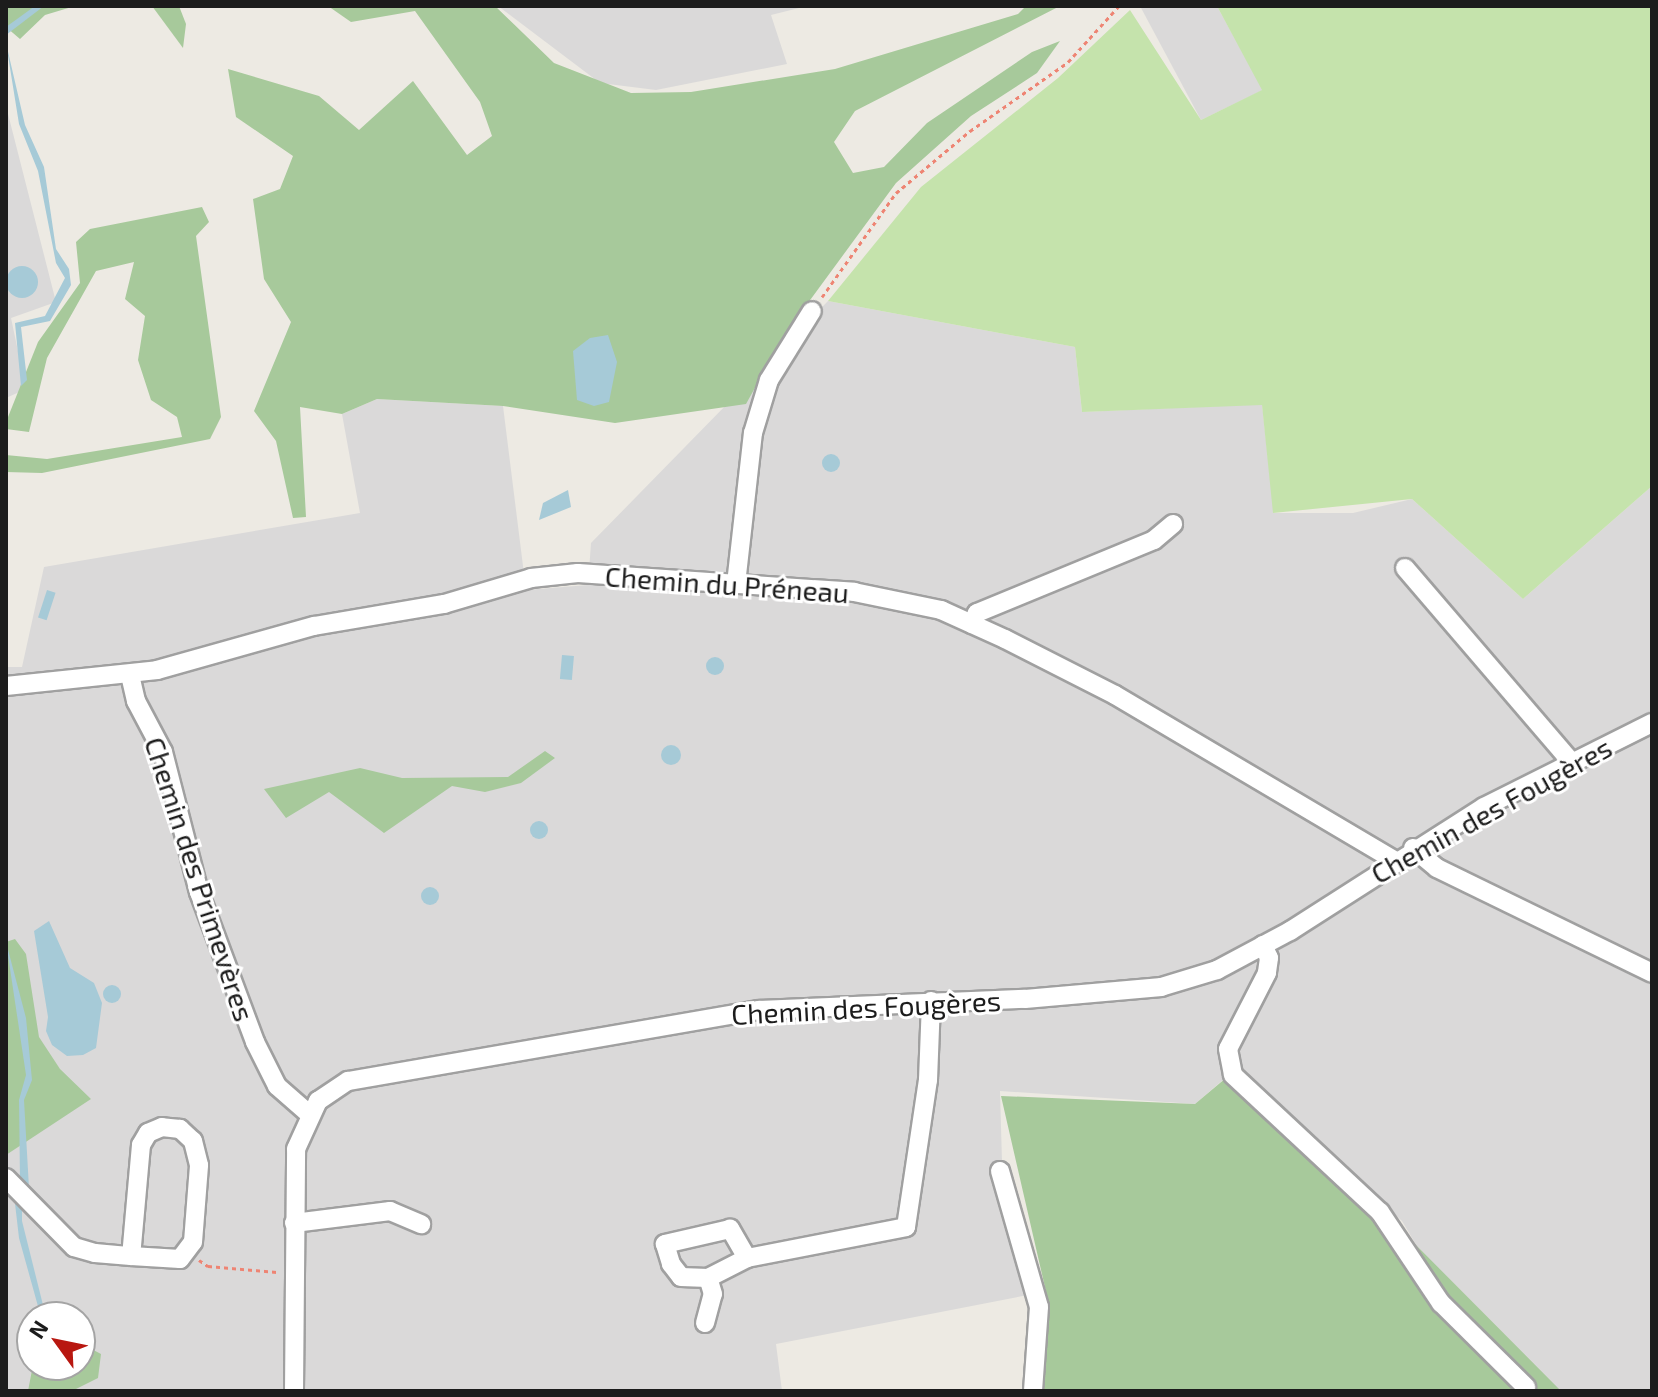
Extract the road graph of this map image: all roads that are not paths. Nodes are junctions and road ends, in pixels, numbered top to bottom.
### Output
1 (812, 311) road end
2 (1173, 524) dead end
3 (1405, 568) dead end
4 (736, 584) junction
5 (972, 624) junction
6 (130, 675) junction
7 (6, 686) edge
8 (1652, 723) edge
9 (1571, 762) junction
10 (1413, 848) junction
11 (1394, 860) junction
12 (1263, 945) junction
13 (1652, 973) edge
14 (931, 1001) junction
15 (309, 1114) junction
16 (1000, 1171) dead end
17 (6, 1178) edge
18 (294, 1223) junction
19 (421, 1224) dead end
20 (131, 1256) junction
21 (747, 1258) junction
22 (708, 1278) junction
23 (705, 1323) dead end
24 (1526, 1387) dead end
25 (294, 1391) edge
26 (1033, 1391) edge

1 - 4 street
2 - 5 street
3 - 9 street
4 - 5 street, Chemin du Préneau
4 - 6 street, Chemin du Préneau
5 - 11 street, Chemin du Préneau
6 - 7 street, Chemin du Préneau
6 - 15 street, Chemin des Primevères
8 - 9 street, Chemin des Fougères
9 - 10 street, Chemin des Fougères
10 - 11 street, Chemin des Fougères
10 - 13 street
11 - 12 street, Chemin des Fougères
12 - 14 street, Chemin des Fougères
12 - 24 street
14 - 15 street, Chemin des Fougères
14 - 21 street
15 - 18 street
16 - 26 street
17 - 20 street
18 - 19 street
18 - 25 street
20 - 20 street
21 - 22 street
21 - 22 street
22 - 23 street

